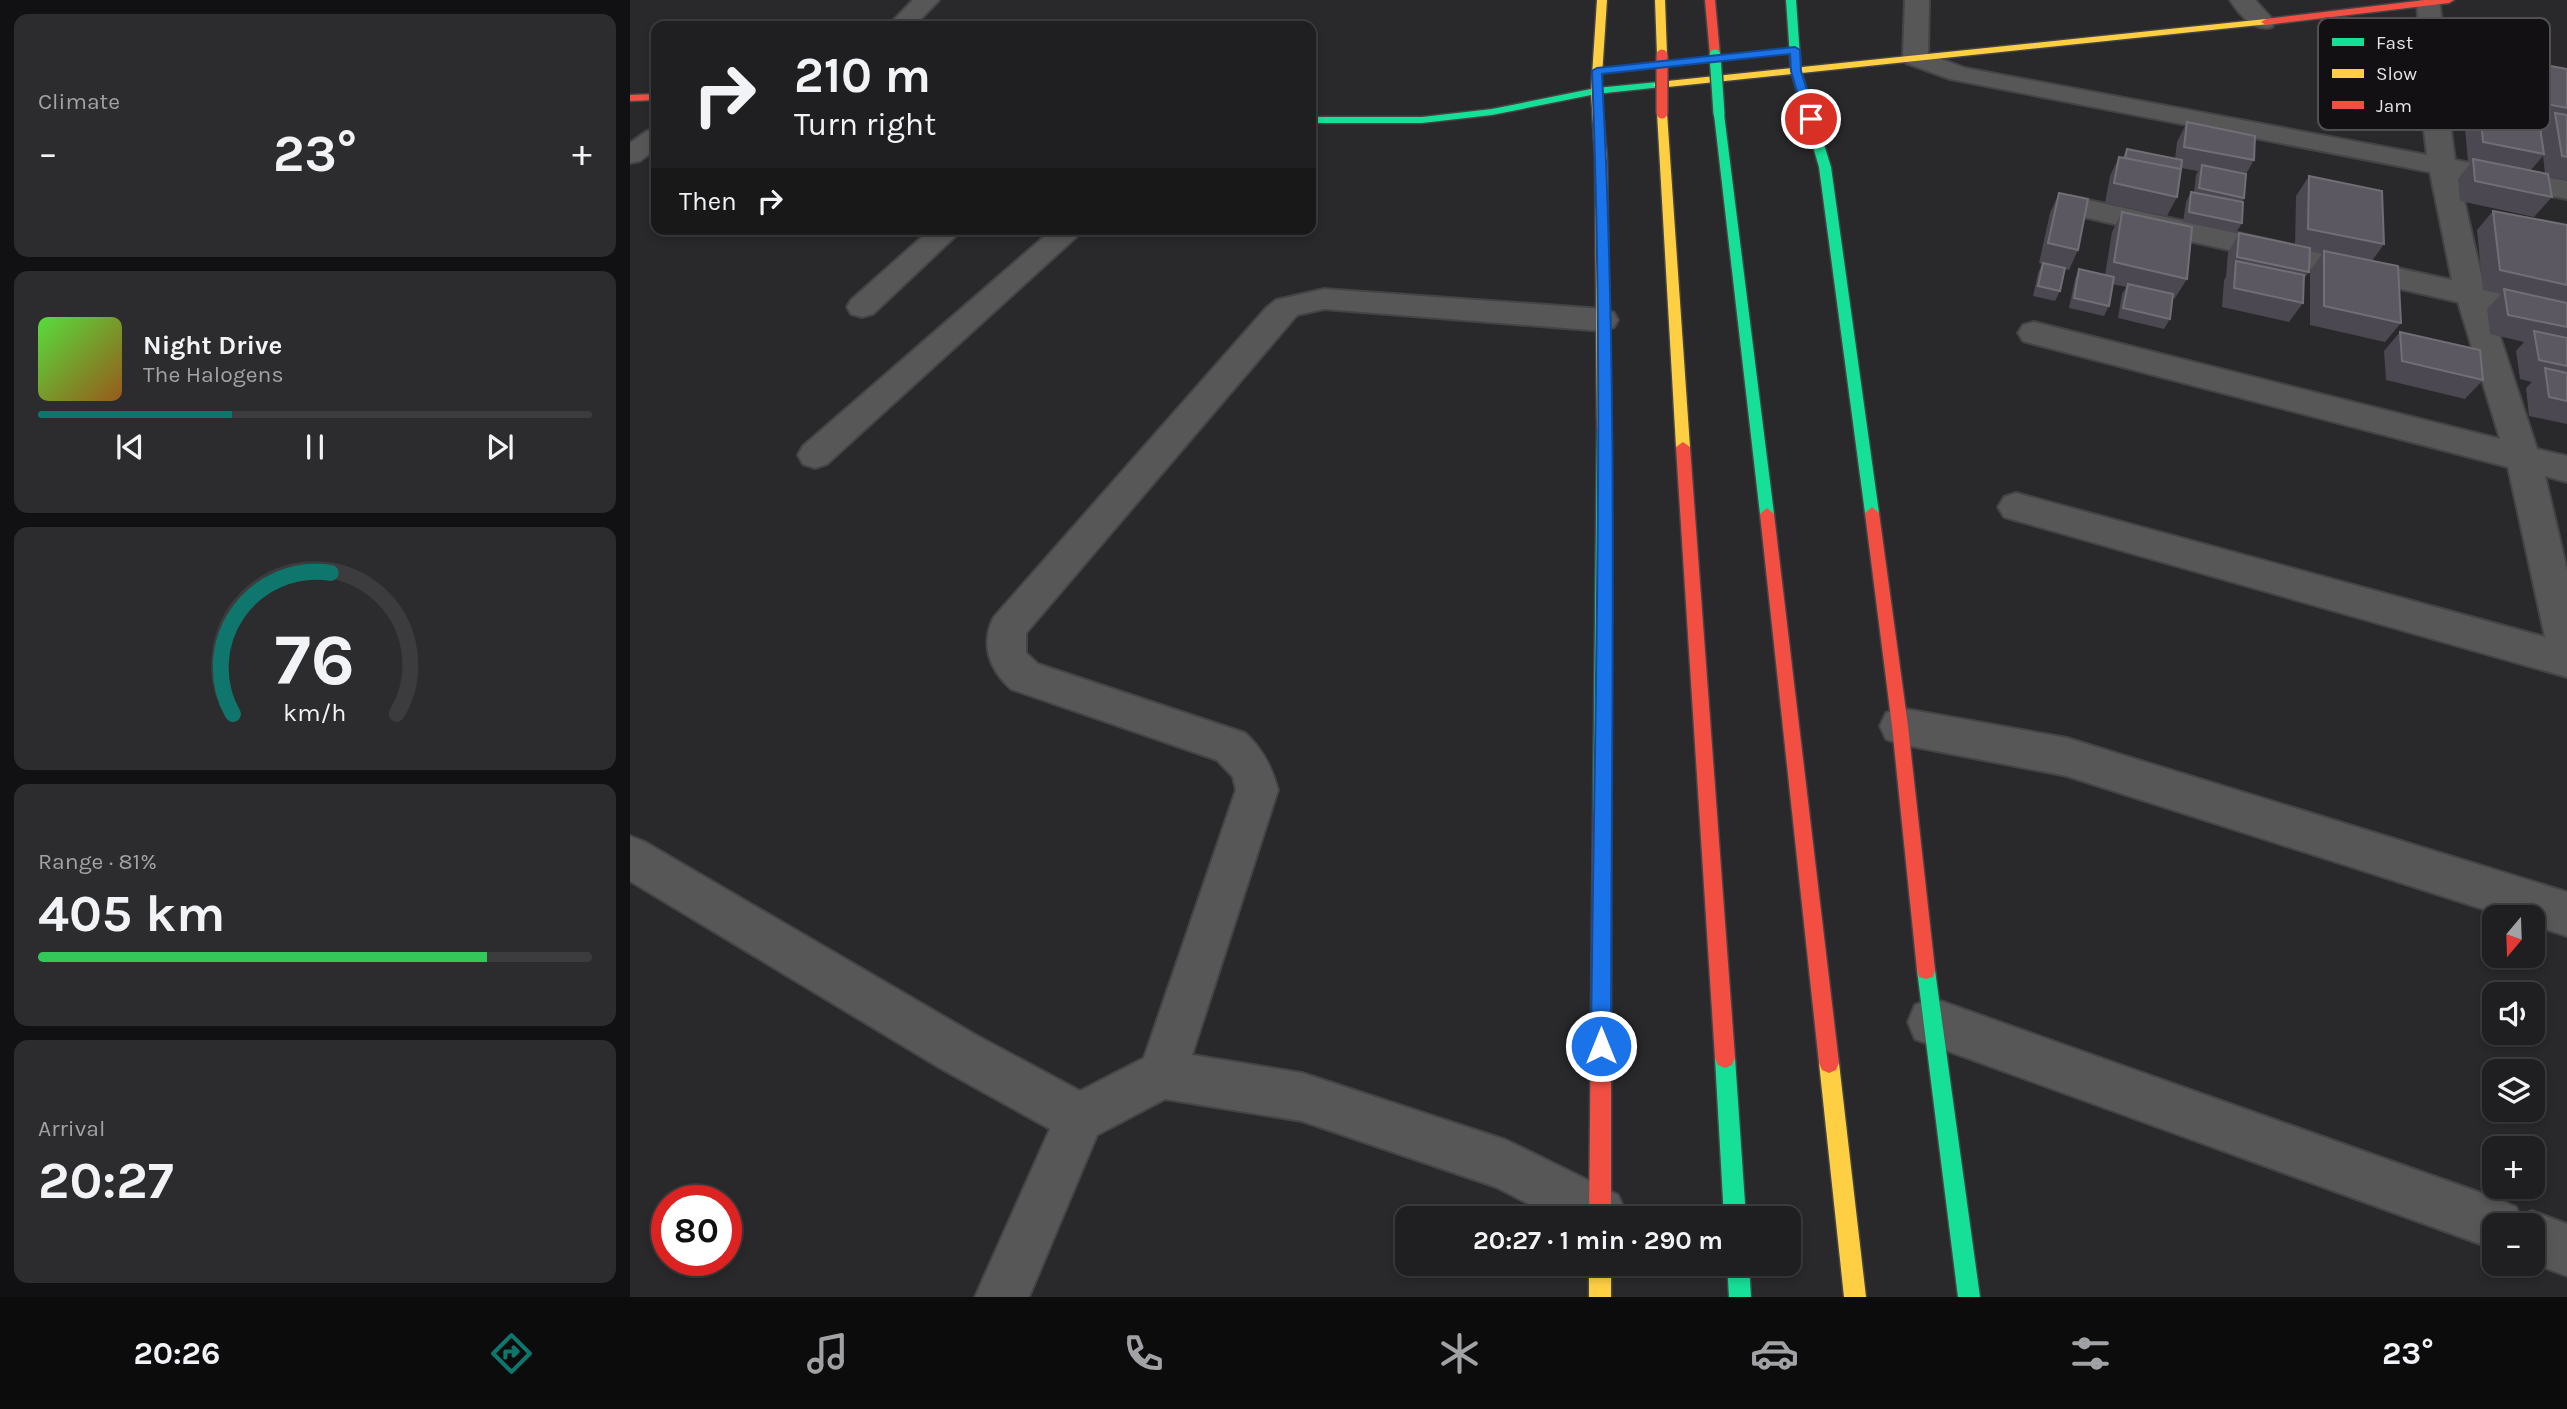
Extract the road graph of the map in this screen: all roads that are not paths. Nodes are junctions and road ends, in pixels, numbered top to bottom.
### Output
1 (927, 0) edge
2 (1602, 0) edge
3 (1660, 0) edge
4 (1710, 0) edge
5 (1791, 0) edge
6 (1917, 0) edge
7 (2439, 2) edge
8 (2250, 6) edge
9 (905, 21) edge
10 (1916, 44) junction
11 (1796, 71) junction
12 (1596, 91) junction
13 (630, 97) edge
14 (651, 97) edge
15 (1457, 99) dead end
16 (1386, 113) junction
17 (1316, 118) edge
18 (2437, 130) edge
19 (651, 140) edge
20 (630, 155) edge
21 (2442, 165) junction
22 (2567, 190) edge
23 (2070, 205) edge
24 (942, 235) edge
25 (1064, 235) edge
26 (2470, 292) junction
27 (862, 307) dead end
28 (2567, 316) edge
29 (1603, 320) junction
30 (2034, 333) dead end
31 (816, 455) dead end
32 (2523, 457) junction
33 (2567, 469) edge
34 (2016, 507) dead end
35 (2567, 651) edge
36 (2567, 660) edge
37 (1900, 726) junction
38 (630, 857) edge
39 (2567, 914) edge
40 (1932, 1022) junction
41 (1162, 1074) junction
42 (1080, 1118) junction
43 (1582, 1206) edge
44 (1600, 1206) edge
45 (1734, 1206) edge
46 (2482, 1219) edge
47 (2545, 1242) edge
48 (2567, 1250) edge
49 (1600, 1276) edge
50 (1739, 1276) edge
51 (1002, 1297) edge
52 (1600, 1297) edge
53 (1740, 1297) edge
54 (1855, 1297) edge
55 (1969, 1297) edge

1 - 9 street
2 - 12 main road
3 - 45 main road, bridge
4 - 54 main road, bridge
5 - 11 main road
6 - 10 street
7 - 8 main road
8 - 10 main road
10 - 11 main road
10 - 21 street
11 - 12 main road
11 - 37 main road
12 - 16 main road
12 - 29 main road
13 - 14 main road
15 - 16 main road
16 - 17 main road
18 - 21 street
19 - 20 street
21 - 22 street
21 - 26 street
23 - 26 street
24 - 27 street
25 - 31 street
26 - 28 street
26 - 32 street
29 - 41 street
29 - 44 main road
30 - 32 street
32 - 33 street
32 - 35 street
34 - 36 street
37 - 39 street
37 - 40 main road
38 - 42 street
40 - 46 street
40 - 55 main road
41 - 42 street
41 - 43 street
42 - 51 street
47 - 48 street
49 - 52 main road
50 - 53 main road

